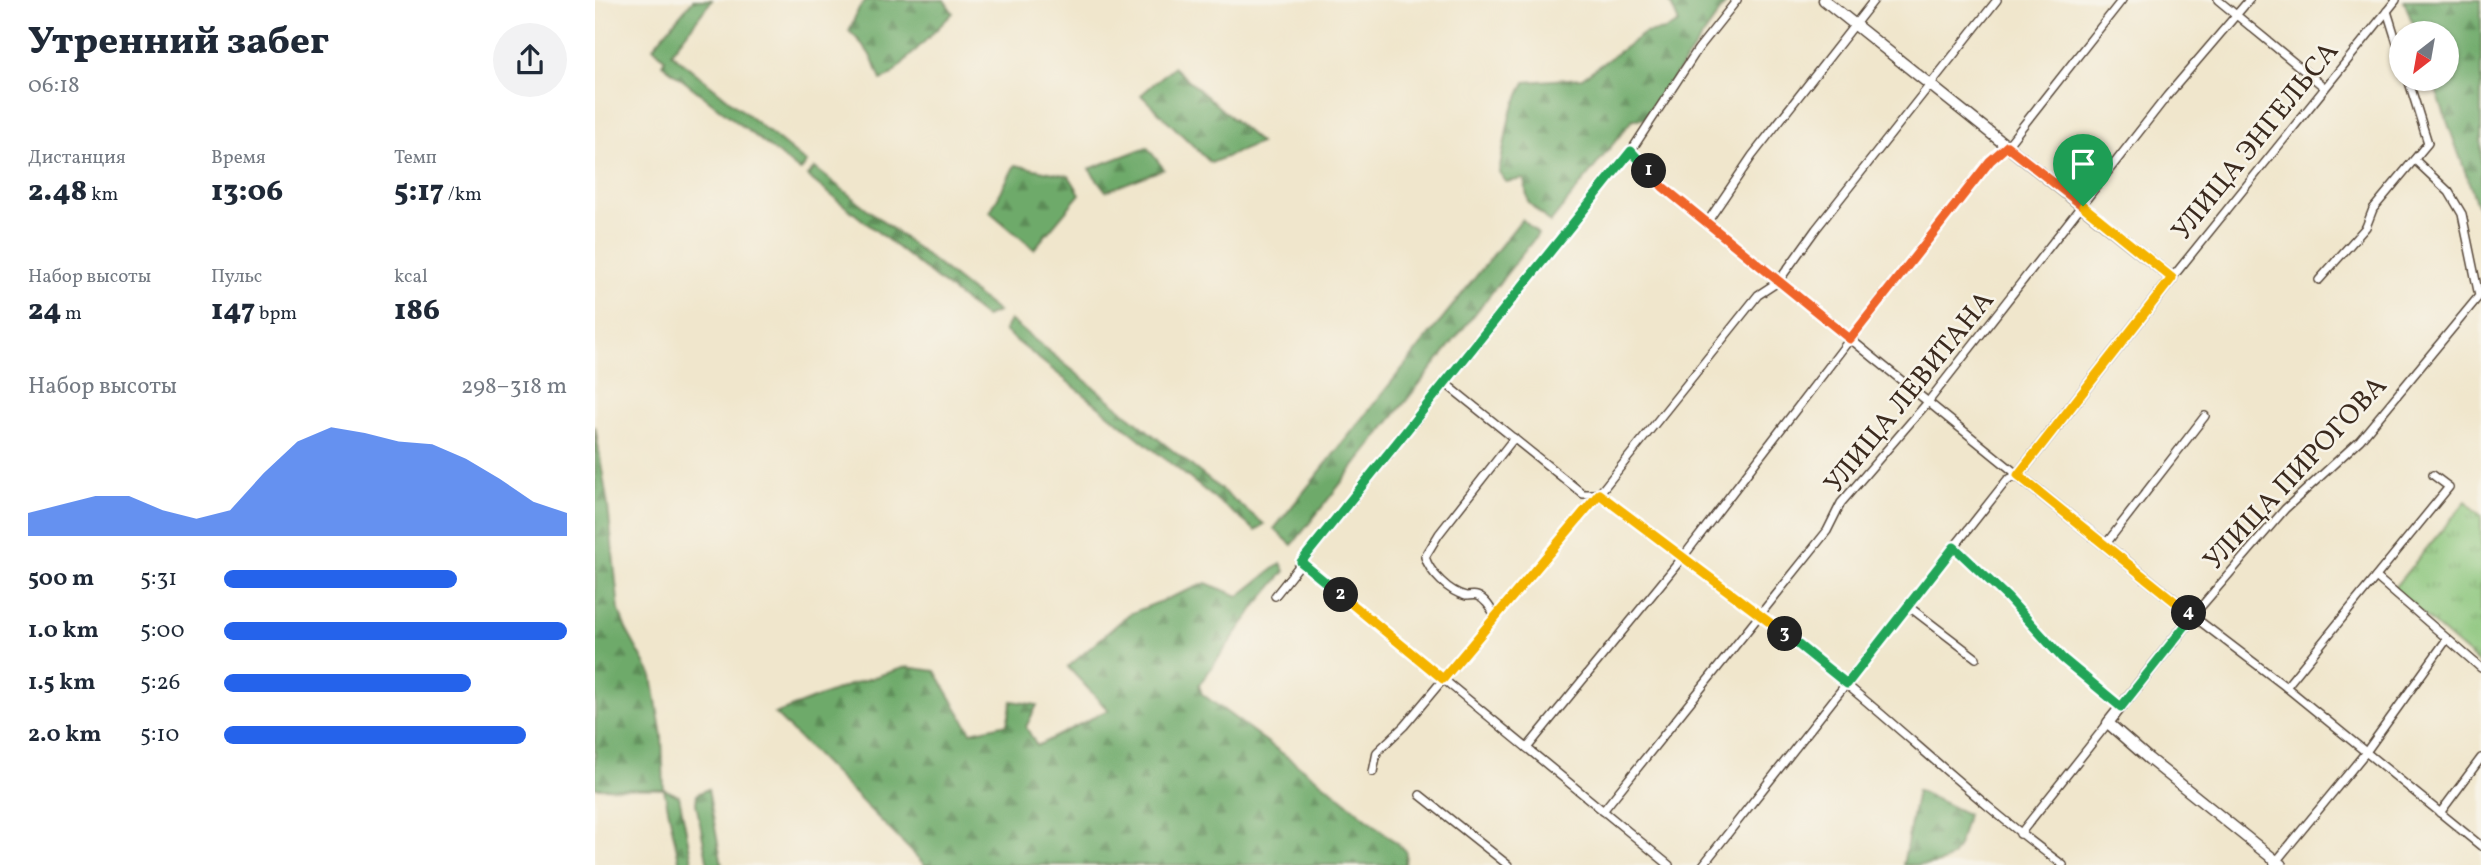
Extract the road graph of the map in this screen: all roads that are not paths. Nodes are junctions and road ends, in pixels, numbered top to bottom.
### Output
1 (1737, 0) edge
2 (1824, 0) edge
3 (1874, 0) edge
4 (1997, 0) edge
5 (2122, 0) edge
6 (2218, 0) edge
7 (2249, 0) edge
8 (2396, 0) edge
9 (2387, 11) junction
10 (2238, 15) junction
11 (2390, 21) edge
12 (1855, 25) junction
13 (1930, 85) junction
14 (2324, 87) junction
15 (2412, 91) edge
16 (2007, 146) junction
17 (1631, 151) junction
18 (2415, 160) junction
19 (2083, 206) junction
20 (1708, 221) junction
21 (2172, 278) junction
22 (2319, 281) dead end
23 (1778, 282) junction
24 (1850, 339) junction
25 (1445, 383) junction
26 (1928, 402) junction
27 (2205, 416) dead end
28 (1514, 438) junction
29 (2018, 475) junction
30 (2433, 475) dead end
31 (1599, 494) junction
32 (2105, 545) junction
33 (1954, 547) junction
34 (1683, 558) junction
35 (1301, 562) junction
36 (2376, 577) junction
37 (1275, 596) dead end
38 (1908, 606) junction
39 (1760, 614) junction
40 (2193, 616) junction
41 (1496, 617) junction
42 (2447, 639) junction
43 (1976, 658) dead end
44 (2481, 668) edge
45 (1443, 679) junction
46 (1847, 684) junction
47 (2285, 687) junction
48 (2121, 707) junction
49 (2108, 723) junction
50 (1527, 748) junction
51 (2366, 752) junction
52 (2481, 758) edge
53 (1373, 772) dead end
54 (1420, 795) dead end
55 (1603, 811) junction
56 (2439, 813) junction
57 (2020, 834) junction
58 (2481, 846) edge
59 (2277, 864) edge
60 (1509, 865) edge
61 (1669, 865) edge
62 (1703, 865) edge
63 (2063, 865) edge

1 - 17 street
2 - 12 street
3 - 12 street
4 - 13 street
5 - 16 street
6 - 10 street
7 - 10 street, УЛИЦА ЛЕВИТАНА
8 - 9 street, УЛИЦА ЭНГЕЛЬСА
9 - 11 street
9 - 14 street, УЛИЦА ЭНГЕЛЬСА
10 - 14 street
10 - 19 street, УЛИЦА ЛЕВИТАНА
12 - 13 street
12 - 20 street
13 - 16 street
13 - 23 street
14 - 21 street, УЛИЦА ЭНГЕЛЬСА
15 - 18 street
16 - 19 street
16 - 24 street
17 - 20 street
17 - 25 street
18 - 22 street
18 - 40 street, УЛИЦА ПИРОГОВА
19 - 21 street
19 - 26 street, УЛИЦА ЛЕВИТАНА
20 - 23 street
21 - 29 street, УЛИЦА ЭНГЕЛЬСА
23 - 24 street
23 - 31 street
24 - 26 street
24 - 34 street
25 - 28 street
25 - 35 street
26 - 29 street
26 - 39 street, УЛИЦА ЛЕВИТАНА
27 - 32 street
28 - 31 street
28 - 41 street
29 - 32 street
29 - 33 street, УЛИЦА ЭНГЕЛЬСА
30 - 36 street
31 - 34 street
31 - 41 street
32 - 40 street
33 - 38 street, УЛИЦА ЭНГЕЛЬСА
33 - 48 street
34 - 39 street
34 - 50 street
35 - 37 street
35 - 45 street
36 - 42 street
36 - 47 street
38 - 43 street
38 - 46 street, УЛИЦА ЭНГЕЛЬСА
39 - 46 street
39 - 55 street, УЛИЦА ЛЕВИТАНА
40 - 47 street
40 - 48 street, УЛИЦА ПИРОГОВА
41 - 45 street
42 - 44 street
42 - 51 street
45 - 50 street
45 - 53 street
46 - 57 street
46 - 62 street, УЛИЦА ЭНГЕЛЬСА
47 - 51 street
48 - 49 street, УЛИЦА ПИРОГОВА
49 - 57 street, УЛИЦА ПИРОГОВА
49 - 59 street
50 - 55 street
51 - 56 street
51 - 59 street
52 - 56 street
54 - 60 street
55 - 61 street
56 - 58 street
57 - 63 street

